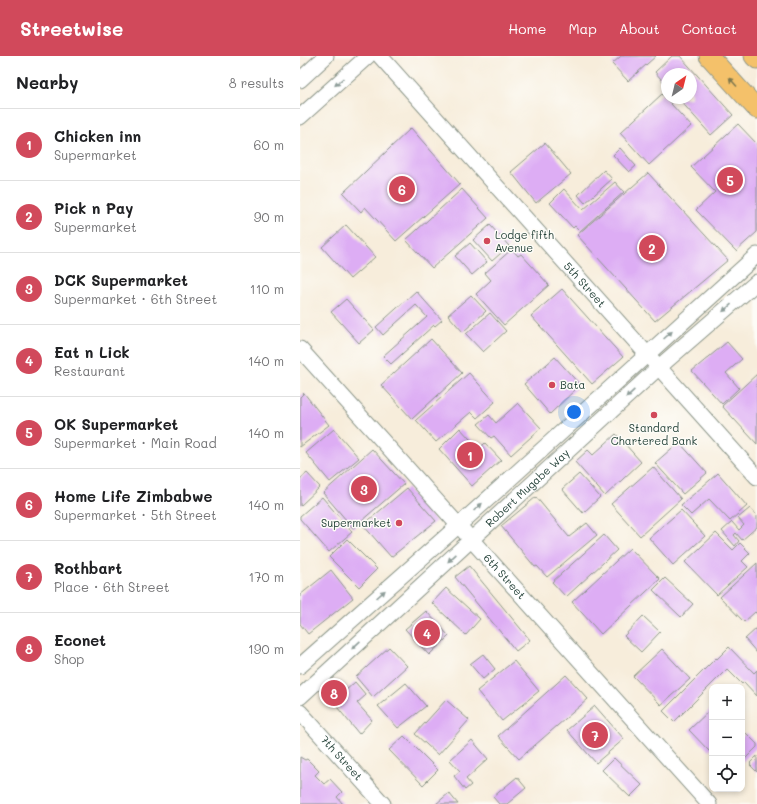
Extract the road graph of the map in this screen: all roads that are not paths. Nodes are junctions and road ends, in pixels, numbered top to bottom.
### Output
1 (326, 56) edge
2 (368, 56) edge
3 (380, 56) edge
4 (709, 56) edge
5 (754, 56) edge
6 (757, 59) edge
7 (300, 80) edge
8 (757, 109) edge
9 (300, 117) edge
10 (757, 255) edge
11 (755, 287) edge
12 (300, 349) edge
13 (646, 355) junction
14 (658, 368) junction
15 (757, 477) edge
16 (459, 525) junction
17 (472, 539) junction
18 (300, 666) edge
19 (300, 697) edge
20 (300, 712) edge
21 (383, 804) edge
22 (709, 804) edge

1 - 7 street
2 -> 9 street
3 - 13 street, 5th Street
8 -> 4 main road
5 - 6 main road
13 -> 10 street, Robert Mugabe Way
11 -> 14 street, Robert Mugabe Way
12 - 16 street, 6th Street
13 - 14 street, 5th Street
16 -> 13 street, Robert Mugabe Way
14 - 15 street, 5th Street
14 -> 17 street, Robert Mugabe Way
16 - 17 street, 6th Street
18 -> 16 street, Robert Mugabe Way
17 -> 19 street, Robert Mugabe Way
17 - 22 street, 6th Street
20 - 21 street, 7th Street

